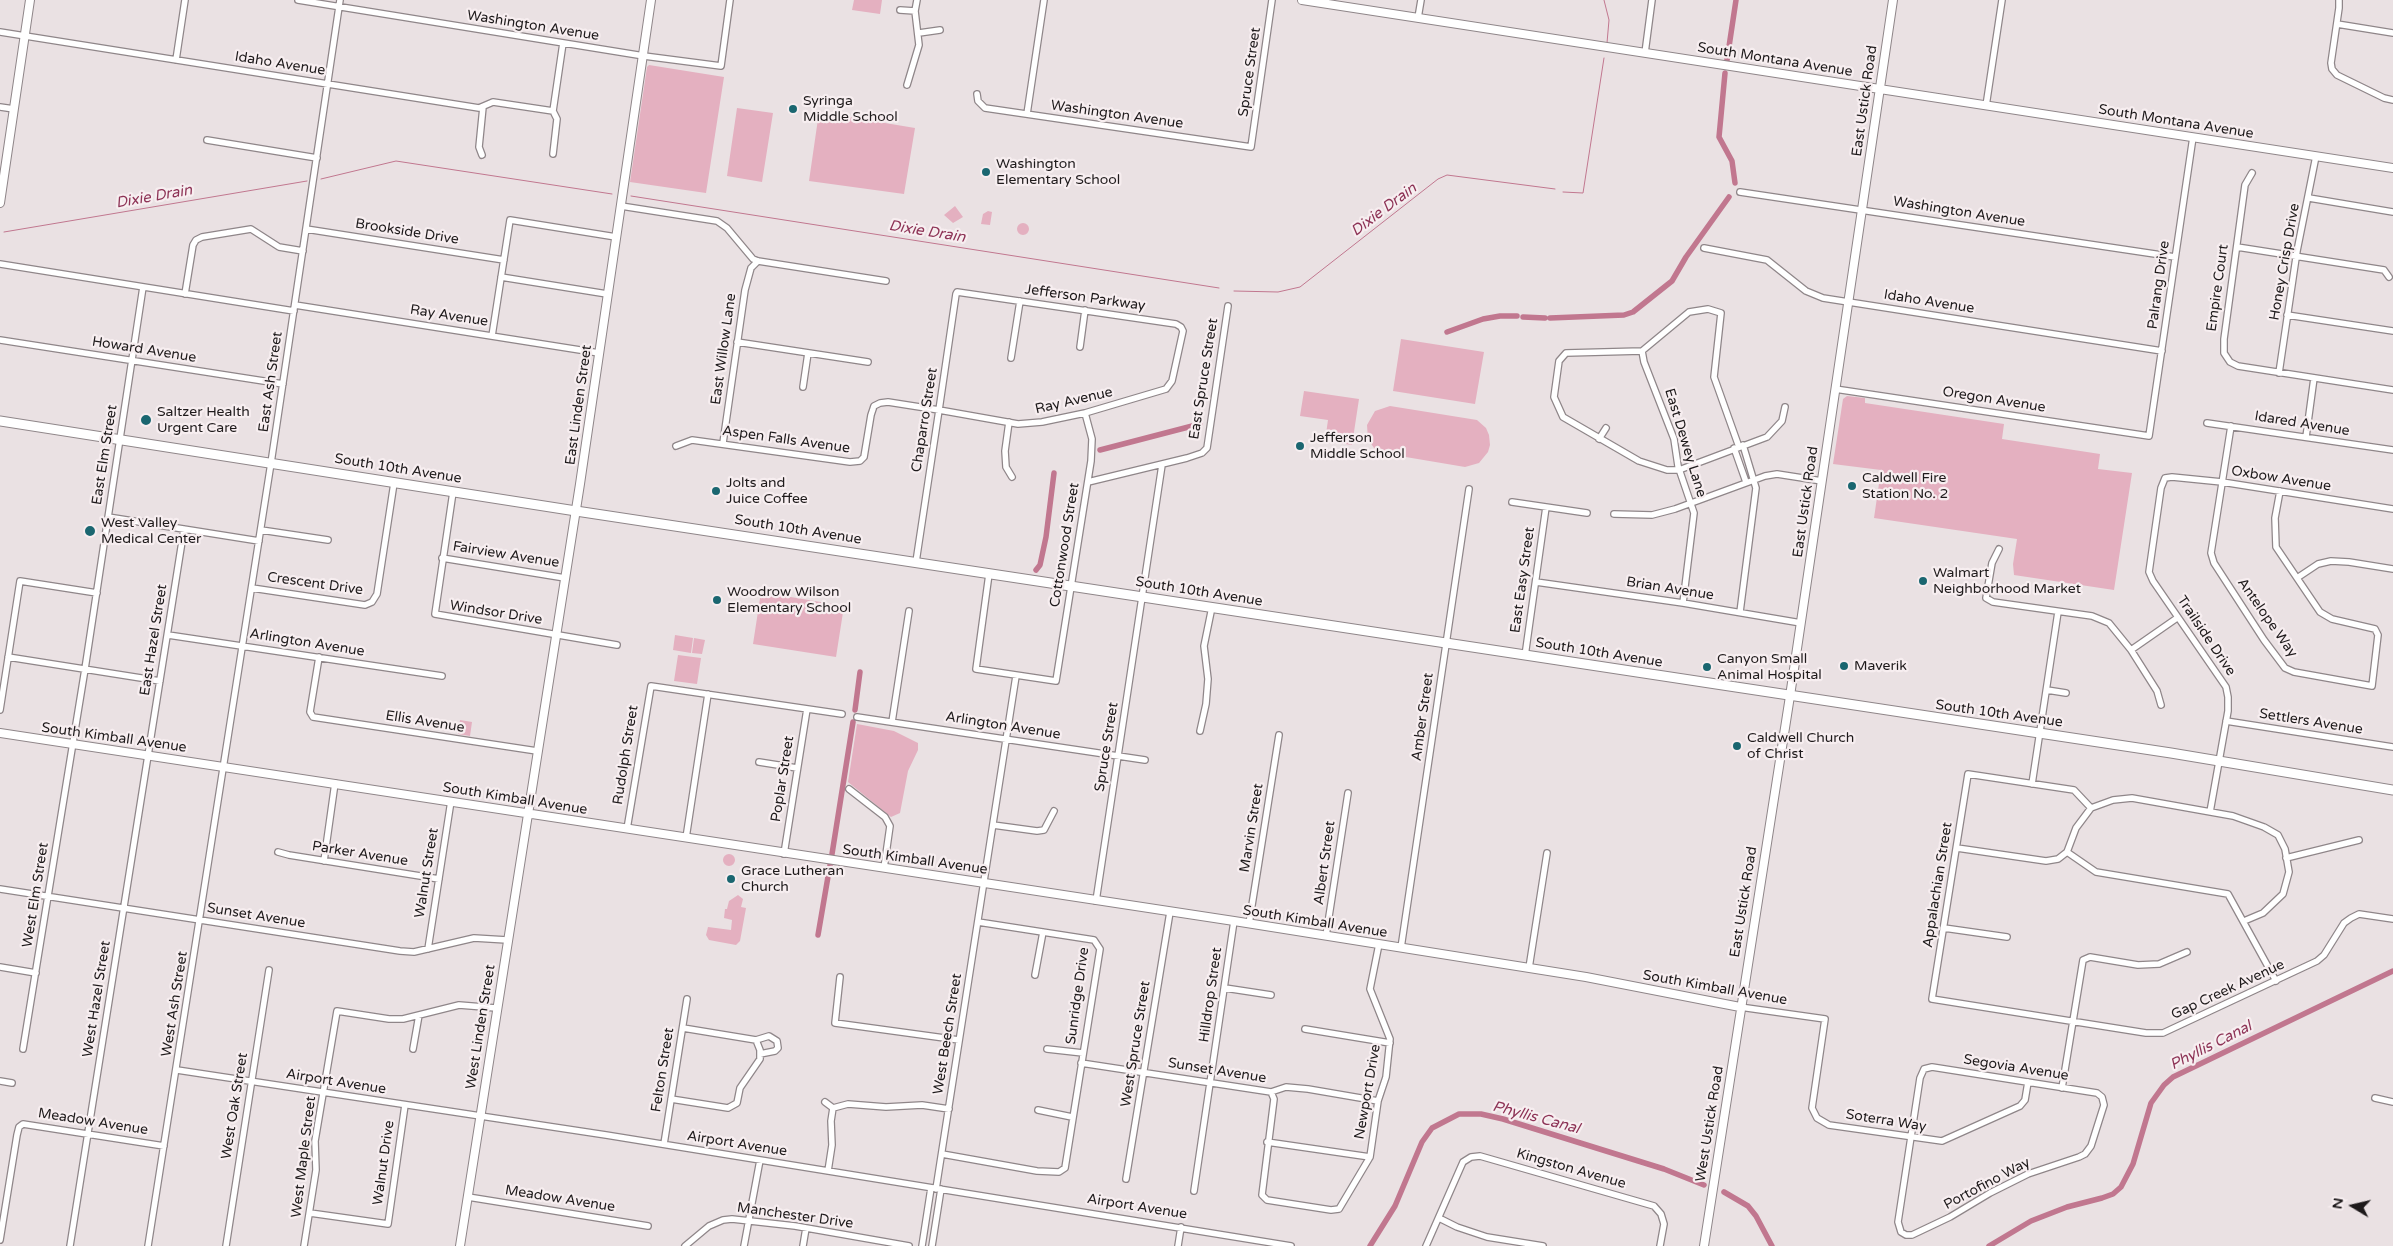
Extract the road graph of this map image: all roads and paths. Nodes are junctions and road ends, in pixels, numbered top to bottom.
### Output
1 (30, 0) edge
2 (185, 0) edge
3 (298, 0) edge
4 (651, 0) edge
5 (730, 0) edge
6 (917, 0) edge
7 (1044, 0) edge
8 (1272, 0) edge
9 (1302, 0) edge
10 (1421, 0) edge
11 (1652, 0) edge
12 (1893, 0) edge
13 (2002, 0) edge
14 (2339, 0) edge
15 (339, 3) edge
16 (900, 10) dead end
17 (915, 10) junction
18 (1418, 18) junction
19 (2337, 24) junction
20 (940, 30) dead end
21 (0, 32) edge
22 (919, 33) junction
23 (2393, 33) edge
24 (25, 36) junction
25 (564, 43) junction
26 (1645, 53) junction
27 (644, 56) junction
28 (176, 60) junction
29 (328, 84) junction
30 (907, 85) dead end
31 (1880, 89) junction
32 (977, 94) dead end
33 (2393, 100) edge
34 (0, 106) edge
35 (1986, 106) junction
36 (483, 107) junction
37 (14, 109) junction
38 (554, 112) junction
39 (1026, 114) junction
40 (2193, 138) junction
41 (207, 140) dead end
42 (1251, 147) joint
43 (553, 154) dead end
44 (482, 155) dead end
45 (2316, 156) junction
46 (317, 158) junction
47 (2393, 168) edge
48 (2252, 173) dead end
49 (1740, 192) dead end
50 (2309, 198) junction
51 (0, 203) edge
52 (621, 206) junction
53 (1862, 210) junction
54 (2393, 212) edge
55 (306, 229) junction
56 (616, 237) junction
57 (2237, 247) junction
58 (1704, 248) dead end
59 (303, 251) junction
60 (2175, 257) junction
61 (2296, 257) junction
62 (504, 260) junction
63 (758, 261) junction
64 (0, 264) edge
65 (501, 277) junction
66 (2389, 278) dead end
67 (886, 281) dead end
68 (142, 287) junction
69 (967, 292) joint
70 (186, 294) junction
71 (607, 294) junction
72 (1020, 301) junction
73 (1848, 302) junction
74 (1228, 306) dead end
75 (294, 308) junction
76 (1085, 310) junction
77 (2288, 315) junction
78 (2393, 331) edge
79 (492, 336) junction
80 (0, 340) edge
81 (737, 342) junction
82 (1180, 344) joint
83 (1080, 347) dead end
84 (2162, 350) junction
85 (1642, 351) junction
86 (599, 353) junction
87 (808, 353) junction
88 (1011, 358) dead end
89 (132, 360) junction
90 (868, 362) dead end
91 (2279, 373) junction
92 (2314, 378) junction
93 (283, 384) junction
94 (803, 388) dead end
95 (1835, 389) junction
96 (2393, 390) edge
97 (1785, 407) dead end
98 (939, 410) junction
99 (1085, 413) junction
100 (0, 420) edge
101 (1009, 422) junction
102 (2207, 423) dead end
103 (2231, 426) junction
104 (1606, 428) dead end
105 (2149, 436) joint
106 (2306, 437) junction
107 (120, 439) junction
108 (1599, 439) junction
109 (723, 443) junction
110 (676, 446) dead end
111 (1739, 447) junction
112 (2393, 450) edge
113 (272, 463) junction
114 (1162, 465) junction
115 (1679, 470) junction
116 (1012, 477) dead end
117 (1755, 478) junction
118 (2165, 478) joint
119 (1822, 481) junction
120 (1088, 482) junction
121 (1746, 482) junction
122 (2222, 482) junction
123 (394, 483) junction
124 (1469, 489) dead end
125 (2280, 491) junction
126 (452, 492) junction
127 (1512, 502) dead end
128 (1691, 503) junction
129 (1546, 507) junction
130 (2393, 509) edge
131 (576, 511) junction
132 (1587, 513) dead end
133 (1614, 514) dead end
134 (108, 517) junction
135 (184, 529) junction
136 (261, 530) junction
137 (328, 540) dead end
138 (259, 541) junction
139 (1998, 549) dead end
140 (442, 558) junction
141 (916, 562) junction
142 (2393, 569) edge
143 (989, 574) junction
144 (565, 578) junction
145 (2297, 578) junction
146 (1536, 582) junction
147 (1071, 587) junction
148 (252, 588) junction
149 (97, 592) junction
150 (1143, 597) junction
151 (1683, 602) junction
152 (1212, 607) junction
153 (909, 611) dead end
154 (1740, 612) junction
155 (2058, 612) junction
156 (2177, 618) junction
157 (1801, 623) junction
158 (168, 635) junction
159 (556, 635) junction
160 (1447, 644) junction
161 (617, 645) dead end
162 (243, 646) junction
163 (2130, 650) junction
164 (1525, 656) junction
165 (8, 657) junction
166 (319, 657) junction
167 (85, 669) junction
168 (442, 676) dead end
169 (1016, 676) junction
170 (160, 681) junction
171 (2047, 690) junction
172 (2066, 693) dead end
173 (708, 694) junction
174 (1790, 696) junction
175 (2161, 705) dead end
176 (806, 709) junction
177 (0, 710) edge
178 (842, 714) dead end
179 (857, 716) dead end
180 (2226, 721) junction
181 (892, 722) junction
182 (1200, 731) dead end
183 (0, 733) edge
184 (2040, 734) junction
185 (1279, 735) dead end
186 (1006, 739) junction
187 (72, 744) junction
188 (2393, 747) edge
189 (537, 751) junction
190 (148, 756) junction
191 (1118, 756) junction
192 (1145, 760) dead end
193 (2219, 761) junction
194 (760, 762) dead end
195 (224, 766) junction
196 (797, 768) junction
197 (335, 784) junction
198 (2032, 784) junction
199 (849, 789) dead end
200 (2393, 790) edge
201 (1348, 793) dead end
202 (451, 802) junction
203 (2091, 808) junction
204 (1054, 811) dead end
205 (527, 812) junction
206 (2210, 812) junction
207 (993, 825) junction
208 (627, 829) junction
209 (686, 838) junction
210 (2359, 840) dead end
211 (1957, 848) junction
212 (278, 852) dead end
213 (2067, 852) junction
214 (1547, 853) dead end
215 (784, 854) junction
216 (2286, 858) junction
217 (324, 861) junction
218 (884, 868) junction
219 (439, 880) junction
220 (984, 883) junction
221 (0, 889) edge
222 (48, 897) junction
223 (1096, 901) junction
224 (124, 908) junction
225 (1170, 912) junction
226 (2393, 919) edge
227 (200, 921) junction
228 (1234, 921) junction
229 (2244, 921) junction
230 (978, 922) junction
231 (1249, 924) junction
232 (1944, 928) junction
233 (1043, 932) junction
234 (1326, 936) junction
235 (2007, 937) dead end
236 (507, 940) junction
237 (1379, 944) junction
238 (428, 948) junction
239 (1401, 948) junction
240 (2186, 952) dead end
241 (0, 967) edge
242 (1529, 968) junction
243 (269, 970) dead end
244 (36, 973) junction
245 (1035, 976) dead end
246 (840, 977) dead end
247 (2276, 981) junction
248 (1225, 988) junction
249 (1272, 995) dead end
250 (688, 999) dead end
251 (1932, 999) joint
252 (1740, 1007) junction
253 (496, 1008) junction
254 (419, 1015) junction
255 (1825, 1019) joint
256 (2074, 1021) junction
257 (683, 1028) junction
258 (1305, 1029) dead end
259 (756, 1040) junction
260 (960, 1040) junction
261 (1390, 1043) junction
262 (22, 1049) dead end
263 (413, 1049) dead end
264 (1047, 1049) dead end
265 (1083, 1053) junction
266 (760, 1054) junction
267 (1081, 1064) junction
268 (177, 1070) junction
269 (1144, 1073) junction
270 (0, 1081) edge
271 (252, 1082) junction
272 (2028, 1082) junction
273 (12, 1083) dead end
274 (1211, 1084) junction
275 (2062, 1088) junction
276 (324, 1092) junction
277 (1271, 1092) junction
278 (2102, 1097) joint
279 (2375, 1098) dead end
280 (671, 1099) junction
281 (1378, 1101) junction
282 (825, 1102) dead end
283 (2393, 1102) edge
284 (405, 1105) junction
285 (833, 1108) junction
286 (949, 1109) junction
287 (1038, 1110) dead end
288 (480, 1116) junction
289 (1072, 1117) junction
290 (88, 1134) junction
291 (1912, 1138) junction
292 (1267, 1142) junction
293 (664, 1144) junction
294 (164, 1146) junction
295 (942, 1154) junction
296 (1370, 1157) junction
297 (760, 1160) junction
298 (828, 1172) junction
299 (1126, 1179) dead end
300 (936, 1189) junction
301 (1194, 1191) dead end
302 (468, 1197) junction
303 (310, 1213) junction
304 (1439, 1218) junction
305 (748, 1221) junction
306 (648, 1226) dead end
307 (1181, 1227) junction
308 (806, 1228) junction
309 (0, 1240) edge
310 (70, 1246) edge
311 (148, 1246) edge
312 (226, 1246) edge
313 (304, 1246) edge
314 (460, 1246) edge
315 (685, 1246) edge
316 (744, 1246) edge
317 (803, 1246) edge
318 (909, 1246) edge
319 (922, 1246) edge
320 (932, 1246) edge
321 (1178, 1246) edge
322 (1291, 1246) edge
323 (1426, 1246) edge
324 (1543, 1246) edge
325 (1660, 1246) edge
326 (1704, 1246) edge

1 - 24 street
2 - 28 street
3 - 15 street, Washington Avenue
4 - 27 street, East Linden Street
5 - 27 street, Washington Avenue
6 - 17 street
7 - 39 street
8 - 42 street, Spruce Street
9 - 18 street, South Montana Avenue
10 - 18 street
11 - 26 street
12 - 31 street, East Ustick Road
13 - 35 street
14 - 19 street
15 - 25 street, Washington Avenue
15 - 29 street, East Ash Street
16 - 17 street
17 - 22 street
18 - 26 street, South Montana Avenue
19 - 23 street
19 - 33 street
20 - 22 street
21 - 24 street, Idaho Avenue
22 - 30 street
24 - 28 street, Idaho Avenue
24 - 37 street
25 - 27 street, Washington Avenue
25 - 38 street
26 - 31 street, South Montana Avenue
27 - 52 street, East Linden Street
28 - 29 street, Idaho Avenue
29 - 36 street, Idaho Avenue
29 - 46 street, East Ash Street
31 - 35 street, South Montana Avenue
31 - 53 street, East Ustick Road
32 - 39 street, Washington Avenue
34 - 37 street
35 - 40 street, South Montana Avenue
36 - 38 street, Idaho Avenue
36 - 44 street
37 - 51 street
38 - 43 street
39 - 42 street, Washington Avenue
40 - 45 street, South Montana Avenue
40 - 60 street, Palrang Drive
41 - 46 street
45 - 47 street, South Montana Avenue
45 - 50 street, Honey Crisp Drive
46 - 55 street, East Ash Street
48 - 57 street, Empire Court
49 - 53 street, Washington Avenue
50 - 54 street
50 - 61 street, Honey Crisp Drive
52 - 56 street, East Linden Street
52 - 63 street
53 - 60 street, Washington Avenue
53 - 73 street, East Ustick Road
55 - 59 street, East Ash Street
55 - 62 street, Brookside Drive
56 - 62 street
56 - 71 street, East Linden Street
57 - 61 street
57 - 91 street, Empire Court
58 - 73 street, Idaho Avenue
59 - 70 street
59 - 75 street, East Ash Street
60 - 84 street, Palrang Drive
61 - 66 street
61 - 77 street, Honey Crisp Drive
62 - 65 street
63 - 67 street
63 - 81 street, East Willow Lane
64 - 68 street, Ray Avenue
65 - 71 street
65 - 79 street
68 - 70 street, Ray Avenue
68 - 89 street, East Elm Street
69 - 72 street, Jefferson Parkway
69 - 98 street, Chaparro Street
70 - 75 street, Ray Avenue
71 - 86 street, East Linden Street
72 - 76 street, Jefferson Parkway
72 - 88 street
73 - 84 street, Idaho Avenue
73 - 95 street, East Ustick Road
74 - 114 street, East Spruce Street
75 - 79 street, Ray Avenue
75 - 93 street, East Ash Street
76 - 82 street, Jefferson Parkway
76 - 83 street
77 - 78 street
77 - 91 street, Honey Crisp Drive
79 - 86 street, Ray Avenue
80 - 89 street, Howard Avenue
81 - 87 street
81 - 109 street, East Willow Lane
82 - 99 street, Ray Avenue
84 - 105 street, Palrang Drive
85 - 108 street
85 - 111 street
85 - 115 street, East Dewey Lane
86 - 131 street, East Linden Street
87 - 90 street
87 - 94 street
89 - 93 street, Howard Avenue
89 - 107 street, East Elm Street
91 - 92 street, Empire Court
92 - 96 street, Empire Court
92 - 106 street
93 - 113 street, East Ash Street
95 - 105 street, Oregon Avenue
95 - 119 street, East Ustick Road
97 - 111 street
98 - 101 street, Ray Avenue
98 - 109 street, Aspen Falls Avenue
98 - 141 street, Chaparro Street
99 - 101 street, Ray Avenue
99 - 120 street, Cottonwood Street
100 - 107 main road, South 10th Avenue
101 - 116 street
102 - 103 street, Idared Avenue
103 - 106 street, Idared Avenue
103 - 122 street, Antelope Way
104 - 108 street
106 - 112 street, Idared Avenue
107 - 113 main road, South 10th Avenue
107 - 134 street, East Elm Street
108 - 115 street
109 - 110 street, Aspen Falls Avenue
111 - 115 street
111 - 117 street
111 - 121 street
113 - 123 main road, South 10th Avenue
113 - 136 street, East Ash Street
114 - 120 street
114 - 150 street
115 - 128 street, East Dewey Lane
117 - 119 street
117 - 121 street
117 - 154 street
118 - 122 street, Oxbow Avenue
118 - 156 street, Trailside Drive
119 - 157 street, East Ustick Road
120 - 147 street, Cottonwood Street
121 - 128 street
122 - 125 street, Oxbow Avenue
122 - 145 street, Antelope Way
123 - 126 main road, South 10th Avenue
123 - 148 street, Crescent Drive
124 - 160 street, Amber Street
125 - 130 street, Oxbow Avenue
125 - 145 street
126 - 131 main road, South 10th Avenue
126 - 140 street, Windsor Drive
127 - 129 street
128 - 133 street
128 - 151 street, East Dewey Lane
129 - 132 street
129 - 146 street, East Easy Street
131 - 141 main road, South 10th Avenue
131 - 144 street, East Linden Street
134 - 135 street
134 - 149 street, East Elm Street
135 - 138 street
135 - 158 street, East Hazel Street
136 - 137 street
136 - 138 street, East Ash Street
138 - 148 street, East Ash Street
139 - 155 street
140 - 144 street, Fairview Avenue
140 - 159 street, Windsor Drive
141 - 143 main road, South 10th Avenue
142 - 145 street
143 - 147 main road, South 10th Avenue
143 - 169 street
144 - 159 street, East Linden Street
146 - 151 street, Brian Avenue
146 - 164 street, East Easy Street
147 - 150 main road, South 10th Avenue
147 - 169 street, Cottonwood Street
148 - 162 street, East Ash Street
149 - 165 street
149 - 167 street, East Elm Street
150 - 152 main road, South 10th Avenue
150 - 191 street, Spruce Street
151 - 154 street, Brian Avenue
152 - 160 main road, South 10th Avenue
152 - 182 street
153 - 181 street
154 - 157 street, Brian Avenue
155 - 163 street
155 - 171 street
156 - 163 street
156 - 180 street, Trailside Drive
157 - 174 street, East Ustick Road
158 - 162 street, Arlington Avenue
158 - 170 street, East Hazel Street
159 - 161 street, Windsor Drive
159 - 189 street, East Linden Street
160 - 164 main road, South 10th Avenue
160 - 239 street, Amber Street
162 - 166 street, Arlington Avenue
162 - 195 street, East Ash Street
163 - 175 street
164 - 174 main road, South 10th Avenue
165 - 167 street
165 - 177 street
166 - 168 street, Arlington Avenue
166 - 189 street, Ellis Avenue
167 - 170 street
167 - 187 street, East Elm Street
169 - 186 street, West Beech Street
170 - 190 street, East Hazel Street
171 - 172 street
171 - 184 street
173 - 176 street
173 - 208 street, Rudolph Street
173 - 209 street
174 - 184 main road, South 10th Avenue
174 - 252 street, East Ustick Road
176 - 178 street
176 - 196 street, Poplar Street
179 - 181 street, Arlington Avenue
180 - 188 street, Settlers Avenue
180 - 193 street, Trailside Drive
181 - 186 street, Arlington Avenue
183 - 187 street, South Kimball Avenue
184 - 193 main road, South 10th Avenue
184 - 198 street
185 - 231 street, Marvin Street
186 - 191 street, Arlington Avenue
186 - 207 street, West Beech Street
187 - 190 street, South Kimball Avenue
187 - 222 street, West Elm Street
189 - 205 street, East Linden Street
190 - 195 street, South Kimball Avenue
190 - 224 street, West Hazel Street
191 - 192 street, Arlington Avenue
191 - 223 street, Spruce Street
193 - 200 main road, South 10th Avenue
193 - 206 street, Trailside Drive
194 - 196 street
195 - 197 street, South Kimball Avenue
195 - 227 street, West Ash Street
196 - 215 street, Poplar Street
197 - 202 street, South Kimball Avenue
197 - 217 street
198 - 203 street
198 - 211 street, Appalachian Street
199 - 218 street
201 - 234 street, Albert Street
202 - 205 street, South Kimball Avenue
202 - 219 street, Walnut Street
203 - 206 street
203 - 213 street
204 - 207 street
205 - 208 street, South Kimball Avenue
205 - 236 street, West Linden Street
206 - 216 street
207 - 220 street, West Beech Street
208 - 209 street, South Kimball Avenue
209 - 215 street, South Kimball Avenue
210 - 216 street
211 - 213 street
211 - 232 street, Appalachian Street
212 - 217 street, Parker Avenue
213 - 229 street
214 - 242 street
215 - 218 street, South Kimball Avenue
216 - 229 street
217 - 219 street, Parker Avenue
218 - 220 street, South Kimball Avenue
219 - 238 street, Walnut Street
220 - 223 street, South Kimball Avenue
220 - 230 street, West Beech Street
221 - 222 street, Sunset Avenue
222 - 224 street, Sunset Avenue
222 - 244 street, West Elm Street
223 - 225 street, South Kimball Avenue
224 - 227 street, Sunset Avenue
224 - 290 street, West Hazel Street
225 - 228 street, South Kimball Avenue
225 - 269 street, West Spruce Street
226 - 247 street, Gap Creek Avenue
227 - 238 street, Sunset Avenue
227 - 268 street, West Ash Street
228 - 231 street, South Kimball Avenue
228 - 248 street, Hilldrop Street
229 - 247 street
230 - 233 street, Sunridge Drive
230 - 260 street, West Beech Street
231 - 234 street, South Kimball Avenue
232 - 235 street
232 - 251 street, Appalachian Street
233 - 245 street
233 - 265 street, Sunridge Drive
234 - 237 street, South Kimball Avenue
236 - 238 street, Sunset Avenue
236 - 253 street, West Linden Street
237 - 239 street, South Kimball Avenue
237 - 261 street, Newport Drive
239 - 242 street, South Kimball Avenue
240 - 256 street
241 - 244 street
242 - 252 street, South Kimball Avenue
243 - 271 street, West Oak Street
244 - 262 street, West Elm Street
246 - 260 street
247 - 256 street, Gap Creek Avenue
248 - 249 street
248 - 274 street, Hilldrop Street
250 - 257 street, Felton Street
251 - 256 street, Gap Creek Avenue
252 - 255 street, South Kimball Avenue
252 - 326 street, West Ustick Road
253 - 254 street
253 - 288 street, West Linden Street
254 - 263 street
254 - 276 street, West Maple Street
255 - 291 street, Soterra Way
256 - 275 street
257 - 259 street
257 - 280 street, Felton Street
258 - 261 street
259 - 266 street
259 - 266 street
260 - 286 street, West Beech Street
261 - 281 street, Newport Drive
264 - 265 street
265 - 267 street, Sunridge Drive
266 - 280 street
267 - 269 street, Sunset Avenue
267 - 289 street, Sunridge Drive
268 - 271 street, Airport Avenue
268 - 294 street, West Ash Street
269 - 274 street, Sunset Avenue
269 - 299 street, West Spruce Street
270 - 273 street
271 - 276 street, Airport Avenue
271 - 312 street, West Oak Street
272 - 275 street, Segovia Avenue
272 - 291 street, Soterra Way
272 - 291 street, Segovia Avenue
274 - 277 street, Sunset Avenue
274 - 301 street, Hilldrop Street
275 - 278 street, Segovia Avenue
276 - 284 street, Airport Avenue
276 - 303 street, West Maple Street
277 - 281 street, Sunset Avenue
277 - 292 street
278 - 291 street, Portofino Way
279 - 283 street
280 - 293 street, Felton Street
281 - 296 street, Newport Drive
282 - 285 street
284 - 288 street, Airport Avenue
284 - 303 street, Walnut Drive
285 - 286 street
285 - 298 street
286 - 295 street, West Beech Street
287 - 289 street
288 - 293 street, Airport Avenue
288 - 302 street, West Linden Street
289 - 295 street, Sunridge Drive
290 - 294 street, Meadow Avenue
290 - 309 street, Meadow Avenue
290 - 310 street, West Hazel Street
292 - 296 street
292 - 296 street, Newport Drive
293 - 297 street, Airport Avenue
294 - 311 street, West Ash Street
295 - 300 street, West Beech Street
297 - 298 street, Airport Avenue
297 - 305 street
298 - 300 street, Airport Avenue
300 - 307 street, Airport Avenue
300 - 319 street, West Beech Street
300 - 320 street, West Beech Street
302 - 306 street, Meadow Avenue
302 - 314 street, West Linden Street
303 - 313 street, West Maple Street
304 - 323 street
304 - 324 street
304 - 325 street, Kingston Avenue
305 - 308 street, Manchester Drive
305 - 315 street, Manchester Drive
305 - 316 street
307 - 321 street
307 - 322 street, Airport Avenue
308 - 317 street
308 - 318 street, Manchester Drive

